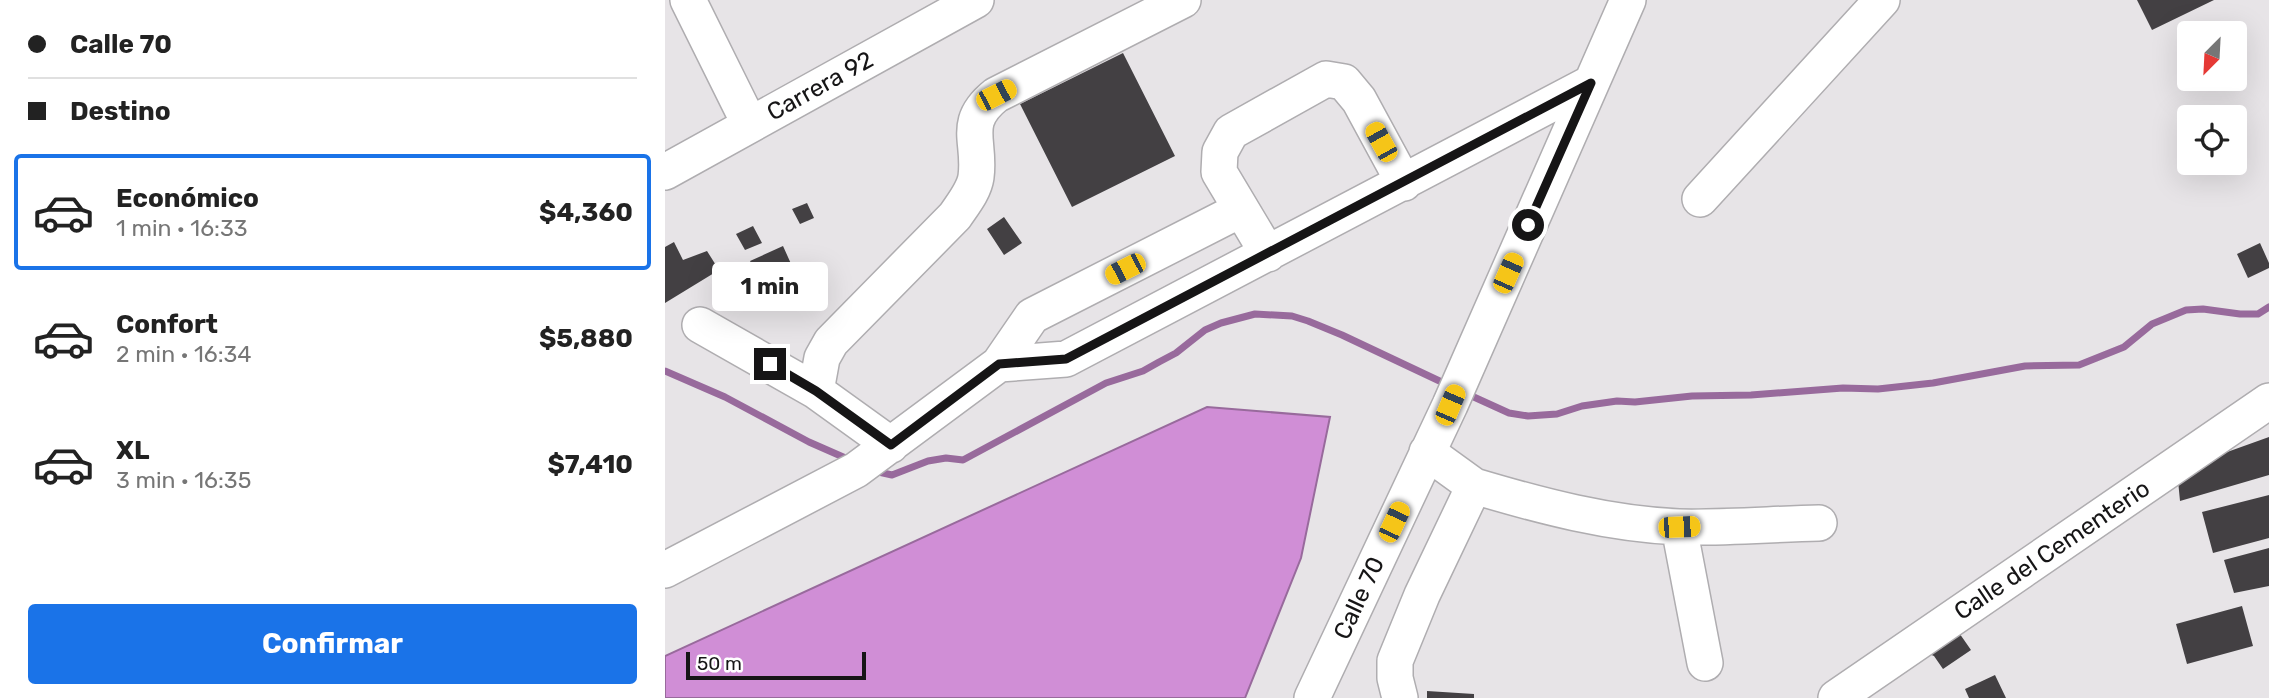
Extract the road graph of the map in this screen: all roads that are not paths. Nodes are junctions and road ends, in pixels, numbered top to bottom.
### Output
1 (688, 0) edge
2 (976, 0) edge
3 (1183, 0) edge
4 (1628, 0) edge
5 (1882, 0) edge
6 (1591, 83) junction
7 (750, 125) junction
8 (665, 172) edge
9 (1404, 183) junction
10 (1700, 199) dead end
11 (1240, 210) junction
12 (1268, 254) junction
13 (700, 325) dead end
14 (999, 364) junction
15 (816, 391) junction
16 (2269, 401) edge
17 (1427, 452) junction
18 (875, 457) junction
19 (1474, 486) junction
20 (1819, 523) dead end
21 (1679, 527) junction
22 (665, 570) edge
23 (1705, 663) dead end
24 (1319, 694) edge
25 (1400, 698) edge
26 (1836, 698) edge

1 - 7 street
2 - 7 street, Carrera 92
3 - 15 street
4 - 6 street, Calle 70
5 - 10 street
6 - 9 street
6 - 17 street, Calle 70
7 - 8 street, Carrera 92
9 - 11 street
9 - 12 street
11 - 12 street
11 - 14 street
12 - 14 street
13 - 15 street
14 - 18 street
15 - 18 street
16 - 26 street, Calle del Cementerio
17 - 19 street
17 - 24 street, Calle 70
18 - 22 street
19 - 21 street
19 - 25 street
20 - 21 street
21 - 23 street

